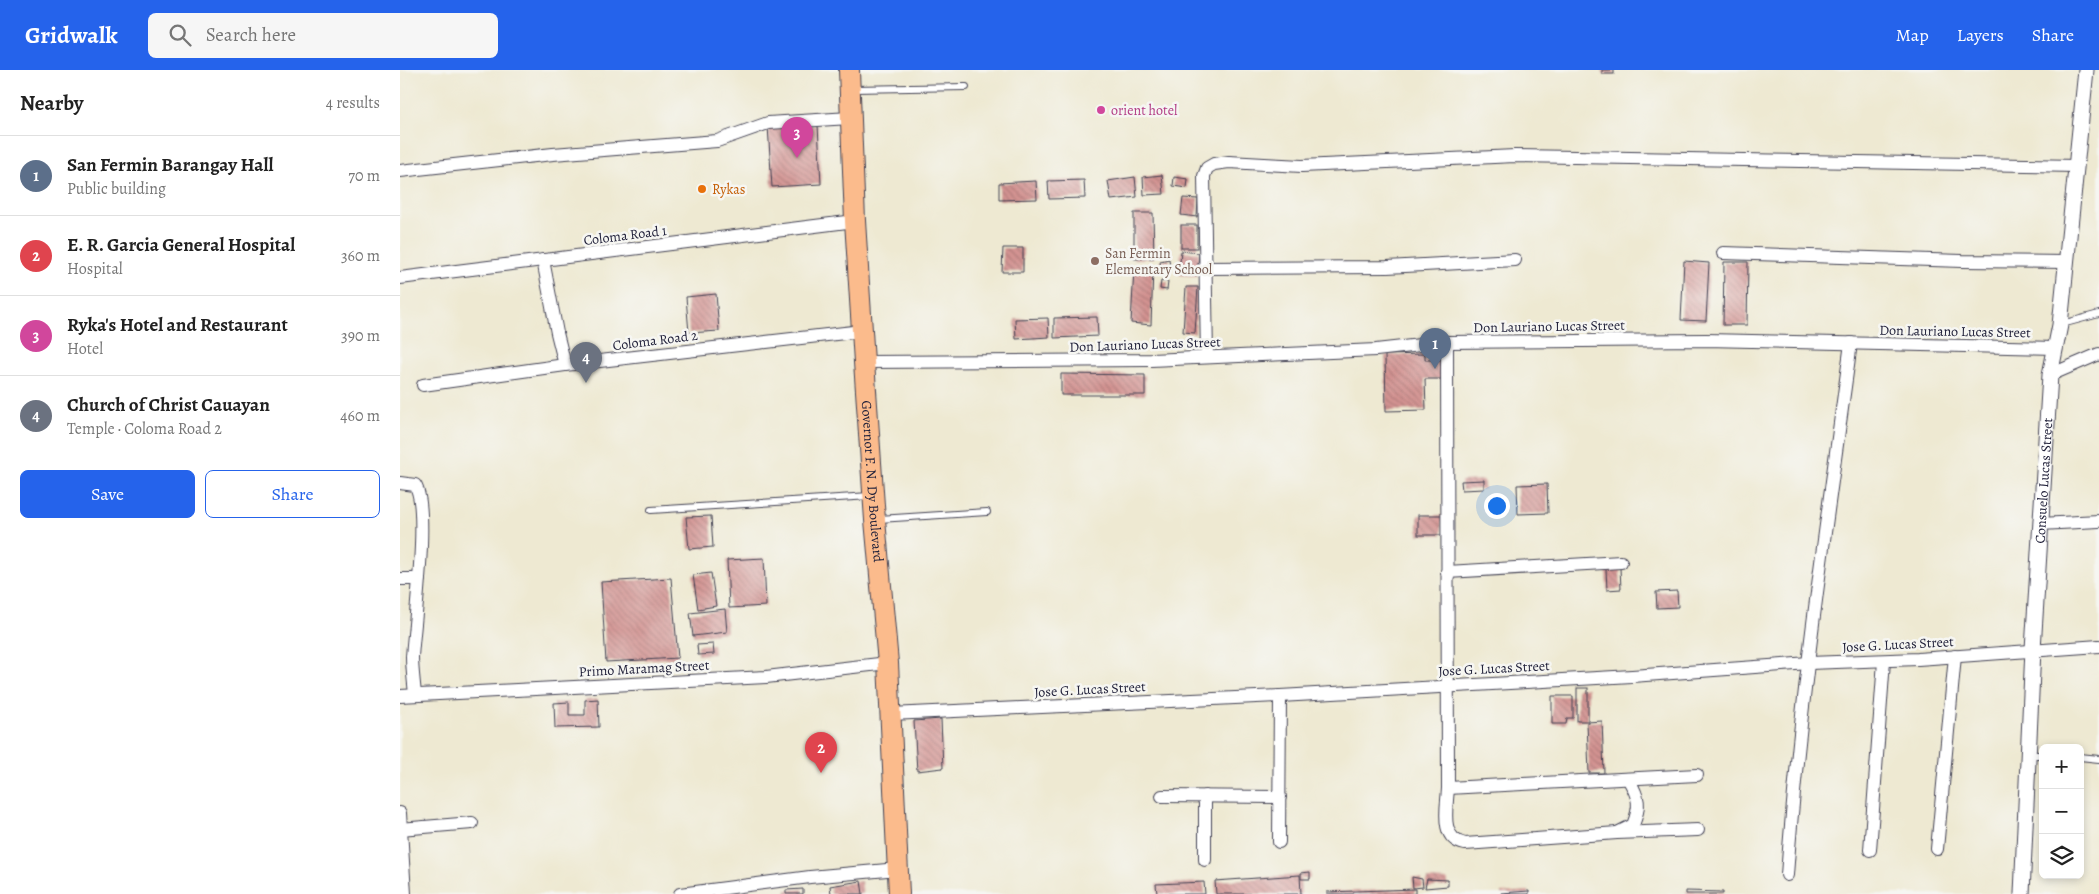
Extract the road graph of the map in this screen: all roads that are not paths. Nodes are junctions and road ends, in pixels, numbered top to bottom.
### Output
1 (2086, 70) edge
2 (849, 80) edge
3 (966, 87) dead end
4 (850, 118) junction
5 (2076, 166) junction
6 (400, 171) edge
7 (855, 221) junction
8 (1723, 253) dead end
9 (544, 260) junction
10 (1515, 260) dead end
11 (2066, 262) junction
12 (1206, 268) junction
13 (400, 278) edge
14 (2099, 314) edge
15 (2060, 324) junction
16 (862, 331) junction
17 (1447, 342) junction
18 (1851, 343) junction
19 (2055, 348) junction
20 (2099, 354) edge
21 (1207, 357) junction
22 (864, 362) junction
23 (565, 365) junction
24 (2050, 375) junction
25 (423, 385) dead end
26 (400, 483) edge
27 (873, 496) junction
28 (651, 510) dead end
29 (987, 512) dead end
30 (875, 520) junction
31 (2099, 521) edge
32 (2040, 524) junction
33 (1621, 562) dead end
34 (1447, 572) junction
35 (400, 579) edge
36 (419, 579) junction
37 (2099, 646) edge
38 (2033, 649) junction
39 (1955, 656) junction
40 (1884, 660) junction
41 (888, 663) junction
42 (1809, 663) junction
43 (1447, 685) junction
44 (414, 695) junction
45 (400, 696) edge
46 (1280, 696) junction
47 (890, 714) junction
48 (2027, 755) junction
49 (2039, 755) edge
50 (2084, 757) edge
51 (2099, 759) edge
52 (1697, 775) dead end
53 (1628, 780) junction
54 (1448, 788) junction
55 (1162, 796) dead end
56 (1205, 796) junction
57 (1280, 797) junction
58 (400, 813) edge
59 (472, 823) dead end
60 (400, 829) edge
61 (1698, 830) dead end
62 (1617, 833) junction
63 (1279, 842) dead end
64 (1937, 849) dead end
65 (1870, 850) dead end
66 (1205, 860) dead end
67 (898, 869) junction
68 (1788, 875) dead end
69 (405, 894) edge
70 (680, 894) edge
71 (899, 894) edge
72 (2022, 894) edge

1 - 5 street, Consuelo Lucas Street
2 - 3 lane
2 - 4 highway, Governor F. N. Dy Boulevard
4 - 6 street
4 - 7 highway, Governor F. N. Dy Boulevard
5 - 11 street, Consuelo Lucas Street
5 - 12 street
7 - 9 street, Coloma Road 1
7 - 16 highway, Governor F. N. Dy Boulevard
8 - 11 street
9 - 13 street, Coloma Road 1
9 - 23 street
10 - 12 street
11 - 15 street, Consuelo Lucas Street
12 - 21 street
14 - 15 lane
15 - 19 street, Consuelo Lucas Street
16 - 22 highway, Governor F. N. Dy Boulevard
16 - 23 street, Coloma Road 2
17 - 18 street, Don Lauriano Lucas Street
17 - 21 street, Don Lauriano Lucas Street
17 - 34 street
18 - 19 street, Don Lauriano Lucas Street
18 - 42 street
19 - 24 street, Consuelo Lucas Street
20 - 24 street
21 - 22 street, Don Lauriano Lucas Street
22 - 27 highway, Governor F. N. Dy Boulevard
23 - 25 street, Coloma Road 2
24 - 32 street, Consuelo Lucas Street
26 - 36 street
27 - 28 lane
27 - 30 highway, Governor F. N. Dy Boulevard
29 - 30 lane
30 - 41 highway, Governor F. N. Dy Boulevard
31 - 32 street
32 - 38 street, Consuelo Lucas Street
33 - 34 street
34 - 43 street
35 - 36 street
36 - 44 street
37 - 38 street, Jose G. Lucas Street
38 - 39 street, Jose G. Lucas Street
38 - 48 street, Consuelo Lucas Street
39 - 40 street, Jose G. Lucas Street
39 - 64 street
40 - 42 street, Jose G. Lucas Street
40 - 65 street
41 - 44 street, Primo Maramag Street
41 - 47 highway, Governor F. N. Dy Boulevard
42 - 43 street, Jose G. Lucas Street
42 - 68 street
43 - 46 street, Jose G. Lucas Street
43 - 54 street
44 - 45 street, Primo Maramag Street
46 - 47 street, Jose G. Lucas Street
46 - 57 street
47 - 67 highway, Governor F. N. Dy Boulevard
48 - 49 lane
48 - 72 street, Consuelo Lucas Street
50 - 51 lane
52 - 53 street
53 - 54 street
53 - 62 street
54 - 62 street
55 - 56 street
56 - 57 street
56 - 66 street
57 - 63 street
58 - 60 street
59 - 60 street
60 - 69 street
61 - 62 street
67 - 70 street
67 - 71 highway, Governor F. N. Dy Boulevard

